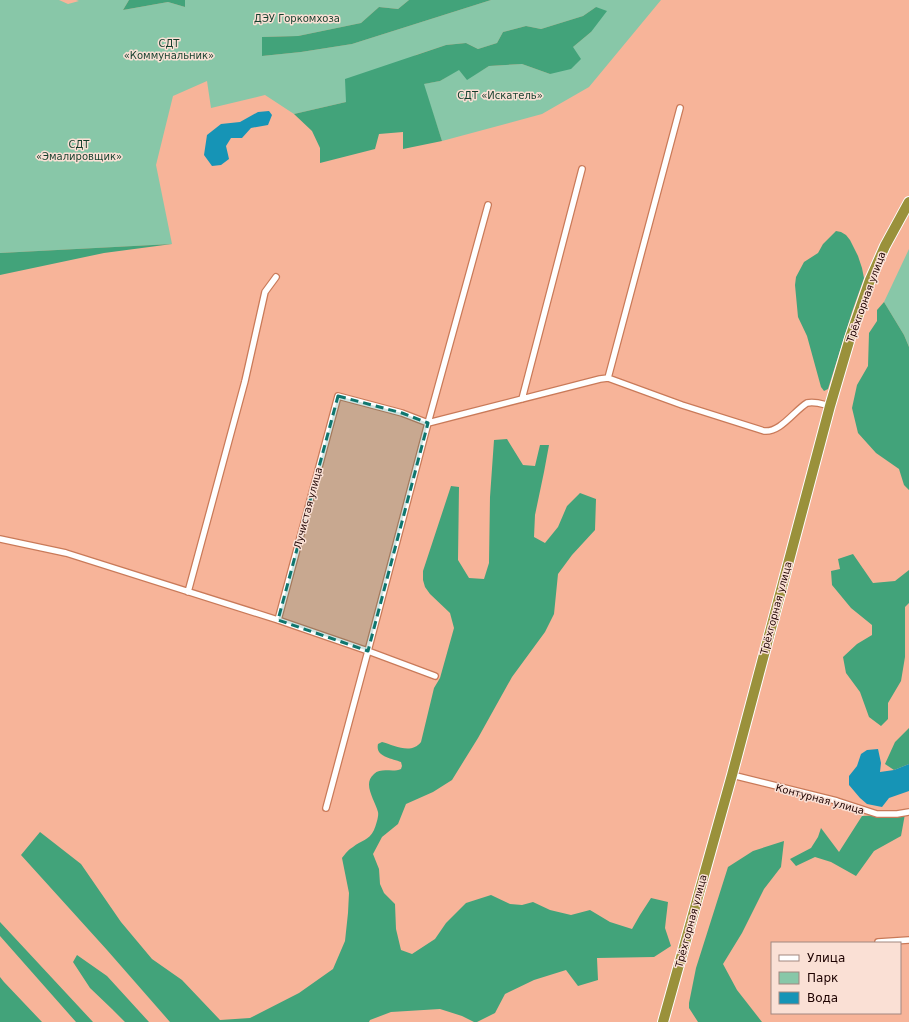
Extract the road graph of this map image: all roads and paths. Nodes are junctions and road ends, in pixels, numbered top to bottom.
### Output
1 (680, 108) dead end
2 (582, 169) dead end
3 (909, 202) edge
4 (488, 205) dead end
5 (276, 277) dead end
6 (608, 378) junction
7 (522, 399) junction
8 (830, 406) junction
9 (428, 423) junction
10 (0, 539) edge
11 (188, 592) junction
12 (278, 620) junction
13 (368, 652) junction
14 (435, 676) dead end
15 (732, 775) junction
16 (326, 808) dead end
17 (909, 812) edge
18 (909, 940) edge
19 (878, 942) dead end
20 (663, 1022) edge

1 - 6 street
2 - 7 street
3 - 8 highway, Трёхгорная улица
4 - 9 street
5 - 11 street
6 - 7 street
6 - 8 street
7 - 9 street
8 - 15 highway, Трёхгорная улица
9 - 12 street, Лучистая улица
9 - 13 street
10 - 11 street
11 - 12 street
12 - 13 street
13 - 14 street
13 - 16 street
15 - 17 street, Контурная улица
15 - 20 highway, Трёхгорная улица
18 - 19 street

